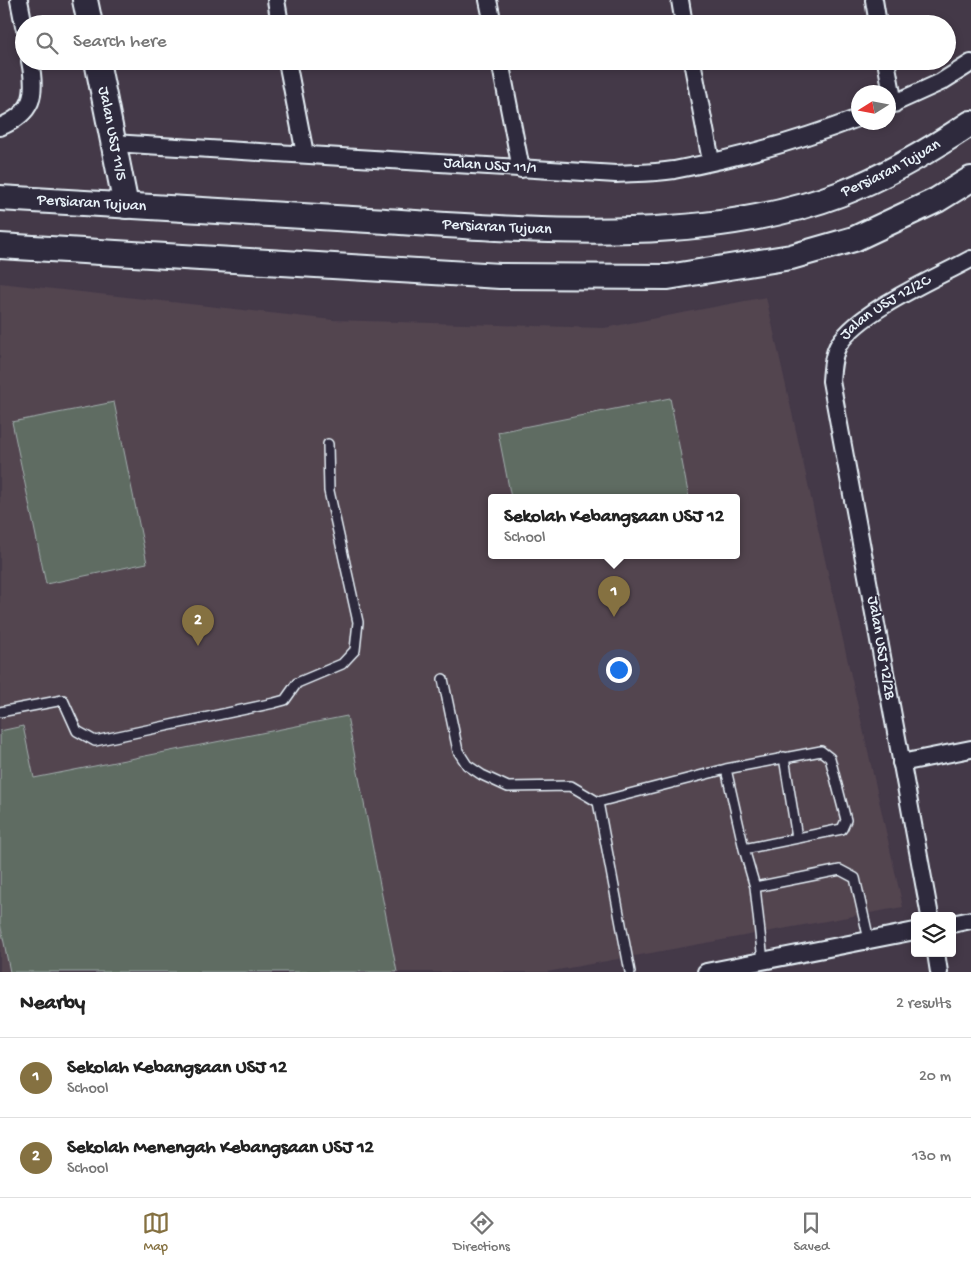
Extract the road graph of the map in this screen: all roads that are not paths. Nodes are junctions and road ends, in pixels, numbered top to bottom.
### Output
1 (19, 0) edge
2 (85, 0) edge
3 (276, 0) edge
4 (488, 0) edge
5 (680, 0) edge
6 (874, 0) edge
7 (22, 15) edge
8 (88, 15) edge
9 (278, 15) edge
10 (491, 15) edge
11 (682, 15) edge
12 (876, 15) edge
13 (971, 63) edge
14 (32, 70) edge
15 (99, 70) edge
16 (289, 70) edge
17 (502, 70) edge
18 (694, 70) edge
19 (887, 70) edge
20 (889, 85) edge
21 (896, 103) edge
22 (851, 121) edge
23 (971, 123) edge
24 (0, 127) edge
25 (113, 143) junction
26 (305, 154) junction
27 (711, 161) junction
28 (521, 168) junction
29 (971, 179) edge
30 (0, 198) edge
31 (126, 206) junction
32 (0, 246) edge
33 (971, 259) edge
34 (831, 381) joint
35 (328, 444) dead end
36 (443, 680) dead end
37 (0, 712) edge
38 (971, 749) edge
39 (784, 757) junction
40 (901, 763) junction
41 (726, 769) junction
42 (598, 802) junction
43 (797, 838) junction
44 (744, 849) junction
45 (755, 887) junction
46 (929, 912) edge
47 (971, 920) edge
48 (956, 923) edge
49 (911, 932) edge
50 (870, 940) junction
51 (937, 957) edge
52 (764, 966) edge
53 (630, 972) edge
54 (706, 972) edge
55 (939, 972) edge

1 - 7 street
2 - 8 main road
3 - 9 street
4 - 10 street
5 - 11 street
6 - 12 street
13 - 21 street
14 - 24 street
15 - 25 main road, Jalan USJ 11/5
16 - 26 street
17 - 28 street
18 - 27 street
19 - 20 street
22 - 27 street, Jalan USJ 11/1
23 - 31 main road, Persiaran Tujuan
25 - 26 street, Jalan USJ 11/1
25 - 31 main road, Jalan USJ 11/5
26 - 28 street, Jalan USJ 11/1
27 - 28 street, Jalan USJ 11/1
29 - 32 main road
30 - 31 main road, Persiaran Tujuan
33 - 34 street, Jalan USJ 12/2C
34 - 40 street, Jalan USJ 12/2B
35 - 37 lane
36 - 42 lane
38 - 40 street
39 - 41 lane
39 - 43 lane
39 - 43 lane
40 - 46 street, Jalan USJ 12/2B
41 - 42 lane
41 - 44 lane
42 - 53 lane
43 - 44 lane
44 - 45 lane
45 - 50 lane
45 - 52 lane
47 - 48 street
49 - 50 street
50 - 52 street
51 - 55 street
52 - 54 street

